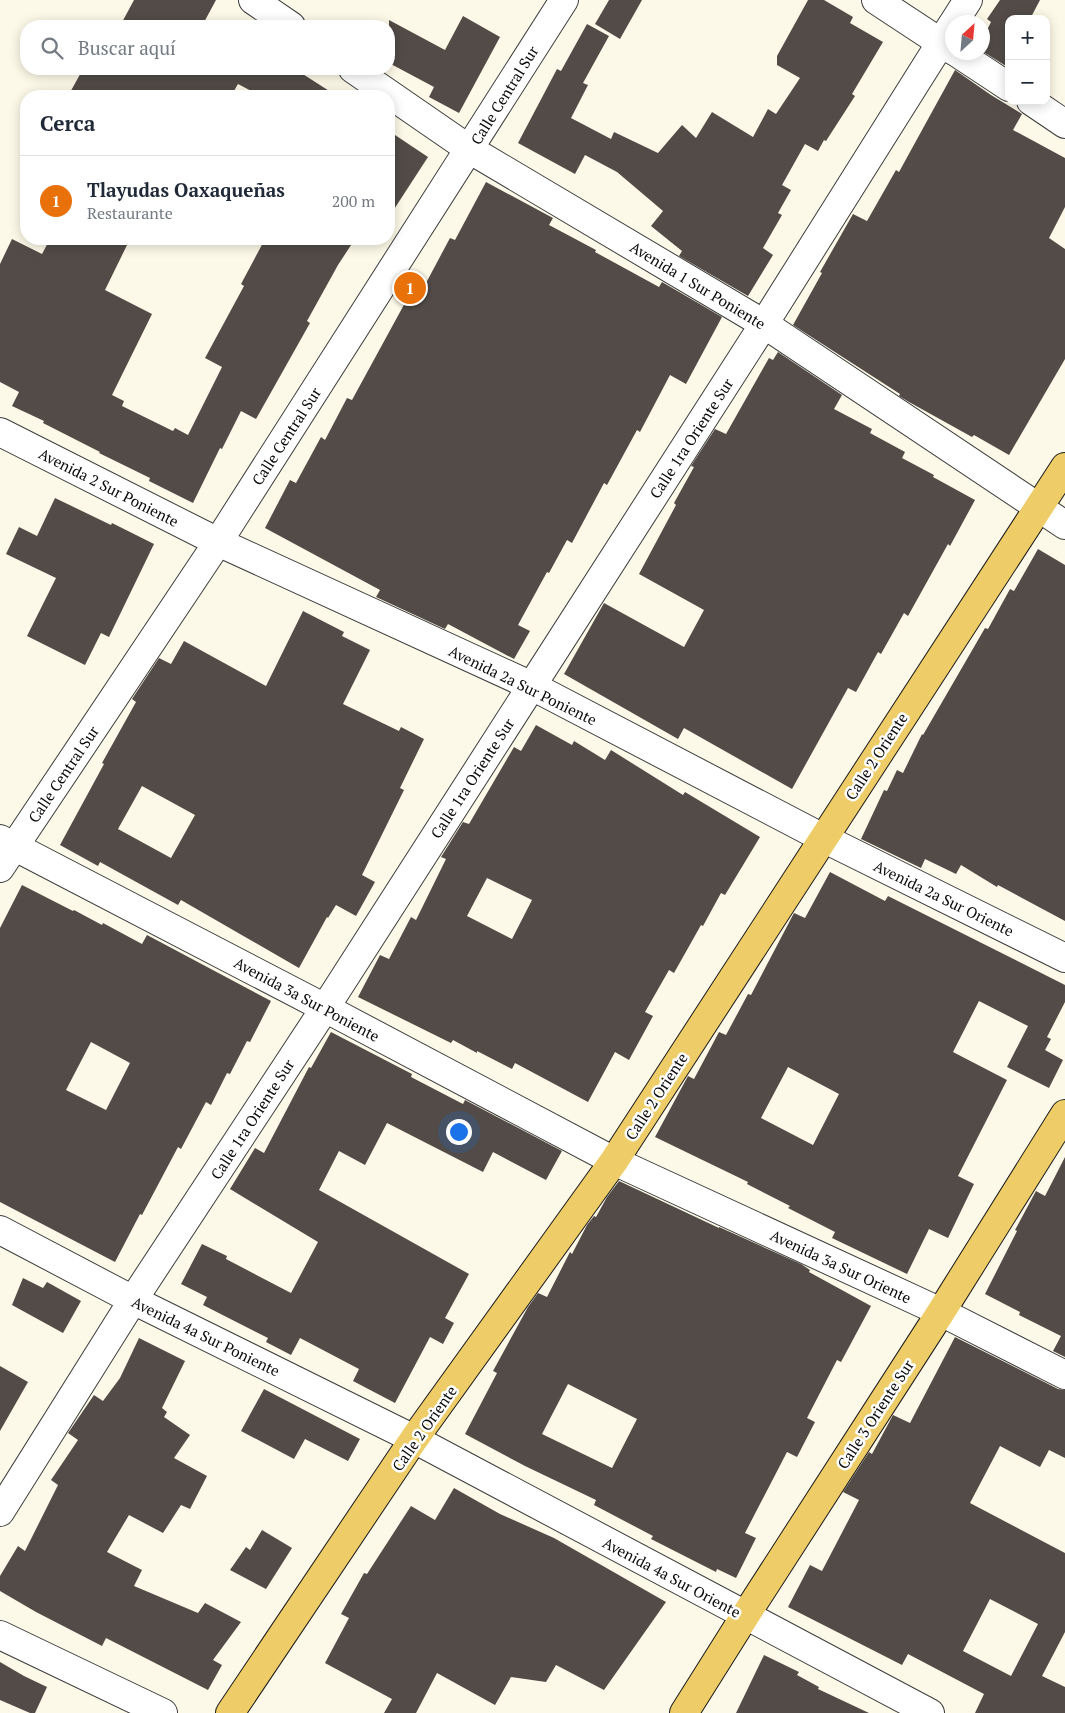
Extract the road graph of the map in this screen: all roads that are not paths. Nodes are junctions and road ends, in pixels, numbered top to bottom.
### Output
1 (253, 0) edge
2 (564, 0) edge
3 (876, 0) edge
4 (968, 0) edge
5 (961, 15) edge
6 (282, 20) edge
7 (945, 35) edge
8 (945, 47) edge
9 (977, 60) edge
10 (361, 75) edge
11 (1005, 84) edge
12 (383, 90) edge
13 (395, 98) edge
14 (1037, 105) edge
15 (1065, 124) edge
16 (469, 149) junction
17 (764, 324) junction
18 (0, 432) edge
19 (1065, 467) edge
20 (1039, 508) junction
21 (1065, 526) edge
22 (218, 542) junction
23 (532, 686) junction
24 (823, 838) junction
25 (5, 851) edge
26 (1065, 958) edge
27 (325, 1008) junction
28 (1065, 1114) edge
29 (614, 1161) junction
30 (0, 1230) edge
31 (133, 1300) junction
32 (942, 1312) junction
33 (1065, 1375) edge
34 (414, 1440) junction
35 (0, 1512) edge
36 (744, 1616) junction
37 (0, 1635) edge
38 (163, 1713) edge
39 (230, 1713) edge
40 (684, 1713) edge
41 (930, 1713) edge

1 - 6 street
2 - 16 street, Calle Central Sur
3 - 7 street
4 - 5 street, Calle 1ra Oriente Sur
8 - 17 street, Calle 1ra Oriente Sur
9 - 11 street
10 - 12 street, Avenida 1 Sur Poniente
13 - 16 street, Avenida 1 Sur Poniente
14 - 15 street
16 - 17 street, Avenida 1 Sur Poniente
16 - 22 street, Calle Central Sur
17 - 20 street, Avenida 1 Sur Poniente
17 - 23 street, Calle 1ra Oriente Sur
18 - 22 street, Avenida 2 Sur Poniente
19 - 20 main road, Calle 2 Oriente
20 - 21 street, Avenida 1 Sur Poniente
20 - 24 main road, Calle 2 Oriente
22 - 23 street, Avenida 2a Sur Poniente
22 - 25 street, Calle Central Sur
23 - 24 street, Avenida 2a Sur Poniente
23 - 27 street, Calle 1ra Oriente Sur
24 - 26 street, Avenida 2a Sur Oriente
24 - 29 main road, Calle 2 Oriente
25 - 27 street, Avenida 3a Sur Poniente
27 - 29 street, Avenida 3a Sur Poniente
27 - 31 street, Calle 1ra Oriente Sur
28 - 32 main road, Calle 3 Oriente Sur
29 - 32 street, Avenida 3a Sur Oriente
29 - 34 main road, Calle 2 Oriente
30 - 31 street, Avenida 4a Sur Poniente
31 - 34 street, Avenida 4a Sur Poniente
31 - 35 street, Calle 1ra Oriente Sur
32 - 33 street, Avenida 3a Sur Oriente
32 - 36 main road, Calle 3 Oriente Sur
34 - 36 street, Avenida 4a Sur Oriente
34 - 39 main road, Calle 2 Oriente
36 - 40 main road, Calle 3 Oriente Sur
36 - 41 street, Avenida 4a Sur Oriente
37 - 38 street

